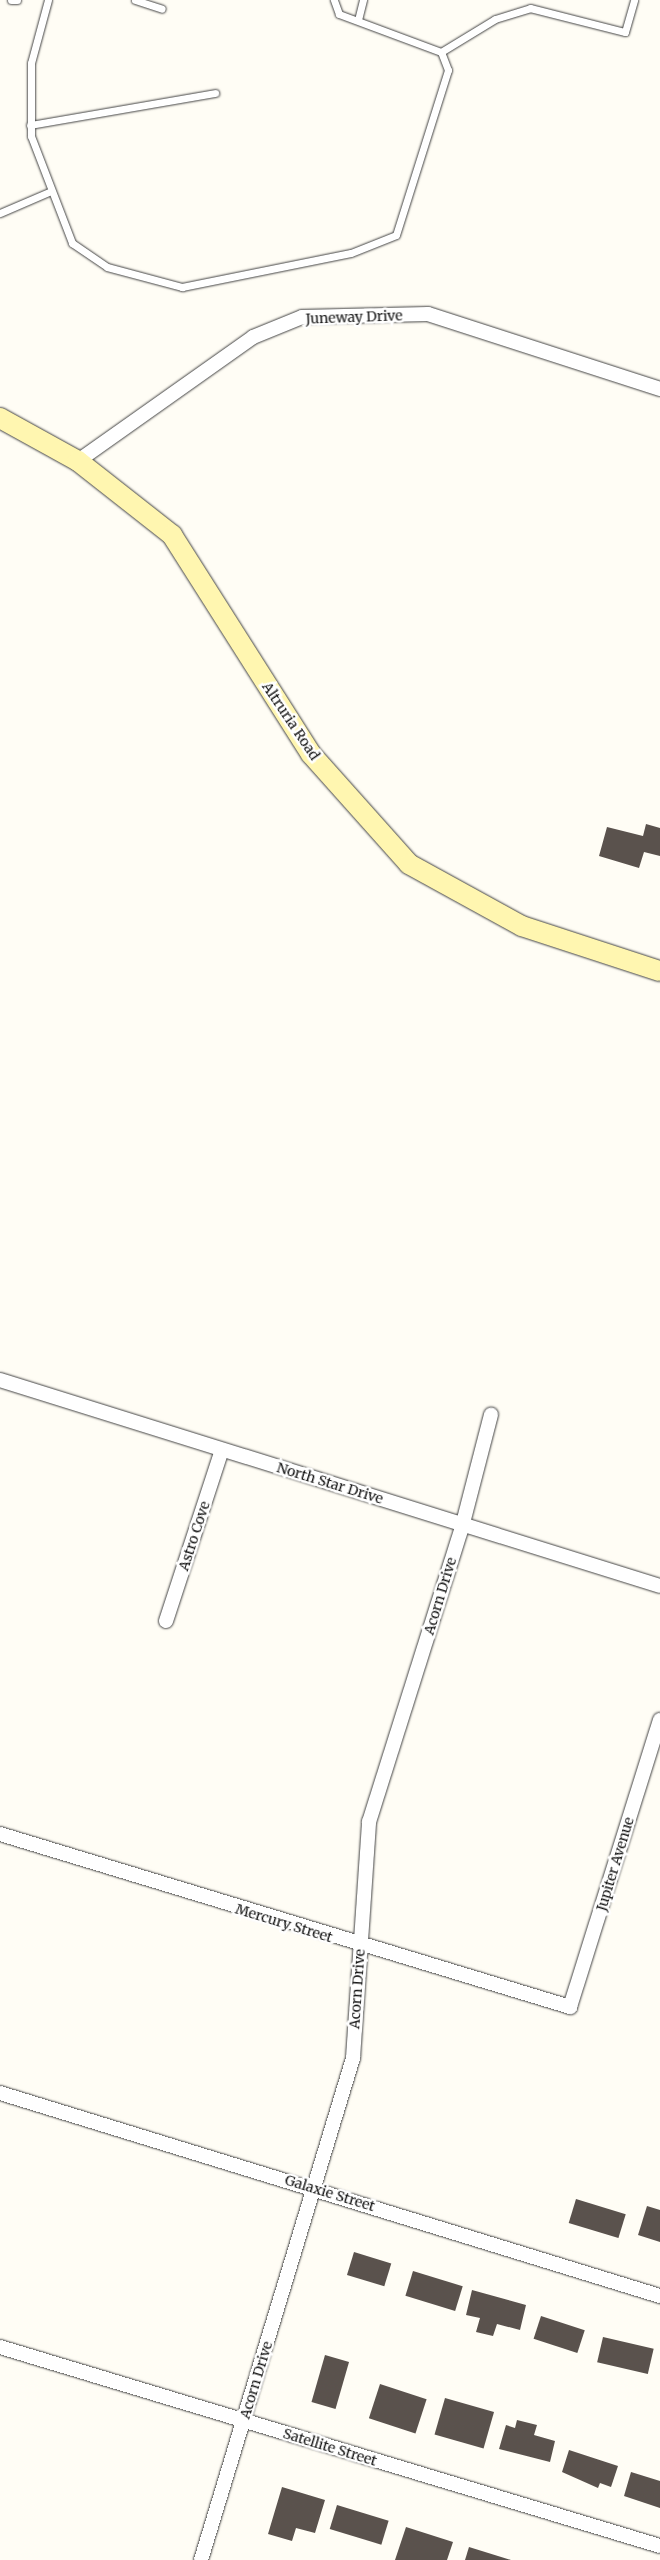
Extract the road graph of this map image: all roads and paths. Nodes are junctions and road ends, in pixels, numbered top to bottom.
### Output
1 (11, 0) edge
2 (17, 0) edge
3 (48, 0) edge
4 (135, 0) edge
5 (334, 0) edge
6 (363, 0) edge
7 (634, 0) edge
8 (162, 8) dead end
9 (358, 20) junction
10 (441, 52) junction
11 (215, 93) dead end
12 (30, 125) junction
13 (51, 190) junction
14 (0, 213) edge
15 (660, 388) edge
16 (0, 418) edge
17 (78, 460) junction
18 (660, 971) edge
19 (0, 1380) edge
20 (491, 1415) dead end
21 (222, 1450) junction
22 (463, 1523) junction
23 (660, 1586) edge
24 (166, 1621) dead end
25 (660, 1720) edge
26 (0, 1834) edge
27 (360, 1946) junction
28 (570, 2008) joint
29 (0, 2093) edge
30 (315, 2189) junction
31 (660, 2296) edge
32 (0, 2347) edge
33 (244, 2420) junction
34 (660, 2546) edge
35 (200, 2560) edge

1 - 2 lane
3 - 12 lane
4 - 8 lane
5 - 9 lane
6 - 9 lane
7 - 10 lane
9 - 10 lane
10 - 13 lane
11 - 12 lane
12 - 13 lane
13 - 14 lane
15 - 17 street, Juneway Drive
16 - 17 street, Altruria Road
17 - 18 street, Altruria Road
19 - 21 street, North Star Drive
20 - 22 street, Acorn Drive
21 - 22 street, North Star Drive
21 - 24 street, Astro Cove
22 - 23 street, North Star Drive
22 - 27 street, Acorn Drive
25 - 28 street, Jupiter Avenue
26 - 27 street, Mercury Street
27 - 28 street, Mercury Street
27 - 30 street, Acorn Drive
29 - 30 street, Galaxie Street
30 - 31 street, Galaxie Street
30 - 33 street, Acorn Drive
32 - 33 street, Satellite Street
33 - 34 street, Satellite Street
33 - 35 street, Acorn Drive

